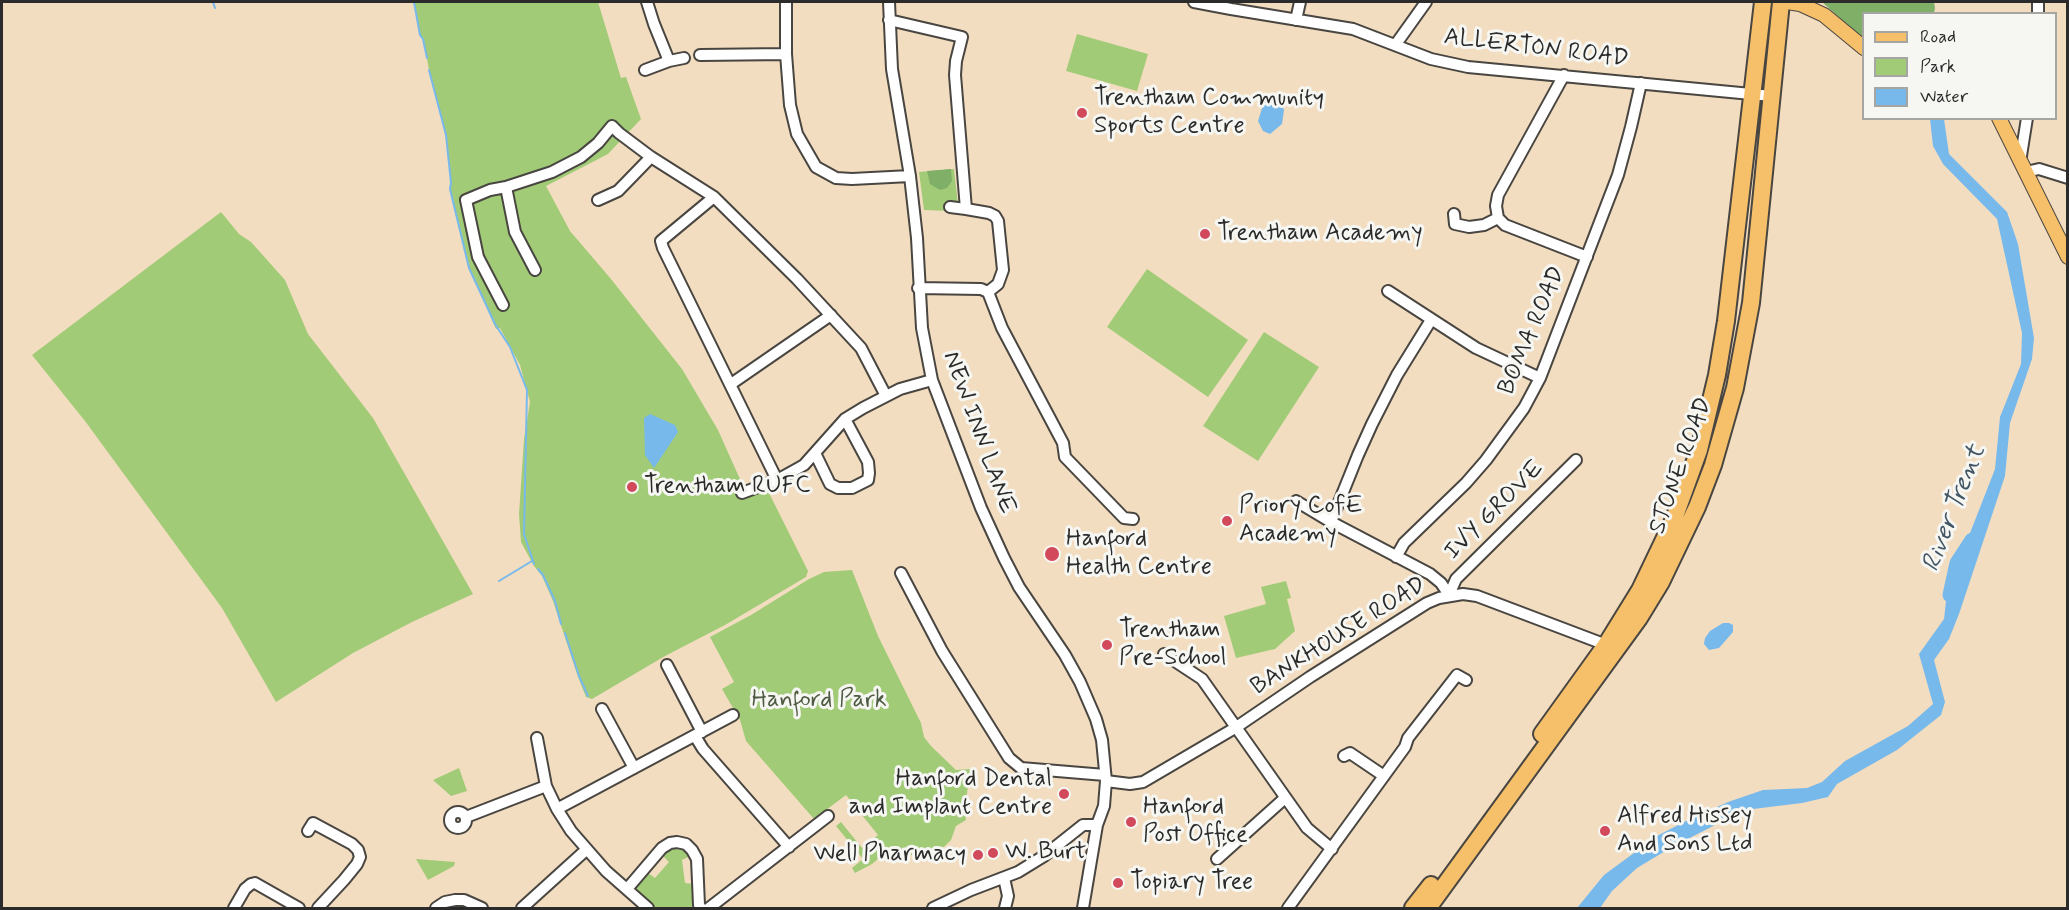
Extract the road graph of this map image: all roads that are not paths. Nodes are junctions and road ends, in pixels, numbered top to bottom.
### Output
1 (647, 2) edge
2 (786, 2) edge
3 (889, 2) edge
4 (1194, 2) edge
5 (1300, 2) edge
6 (1426, 2) edge
7 (1763, 2) edge
8 (1781, 2) edge
9 (1787, 2) edge
10 (889, 20) junction
11 (1296, 20) junction
12 (1396, 44) junction
13 (1862, 47) edge
14 (786, 54) junction
15 (700, 55) dead end
16 (684, 58) dead end
17 (669, 61) junction
18 (645, 70) dead end
19 (1564, 75) junction
20 (1641, 83) junction
21 (1752, 93) junction
22 (1772, 96) junction
23 (2000, 120) edge
24 (2027, 120) edge
25 (651, 157) junction
26 (2023, 167) junction
27 (910, 176) junction
28 (2067, 178) edge
29 (506, 187) junction
30 (714, 197) junction
31 (598, 200) dead end
32 (950, 207) dead end
33 (966, 209) junction
34 (1498, 218) junction
35 (1453, 222) dead end
36 (1587, 257) junction
37 (2067, 257) edge
38 (535, 270) dead end
39 (918, 288) junction
40 (1388, 291) dead end
41 (988, 292) junction
42 (503, 305) dead end
43 (831, 315) junction
44 (1431, 320) junction
45 (1540, 378) junction
46 (932, 380) junction
47 (731, 384) junction
48 (886, 396) junction
49 (845, 419) junction
50 (815, 453) junction
51 (1576, 460) dead end
52 (777, 480) junction
53 (742, 493) dead end
54 (1296, 501) dead end
55 (1127, 522) dead end
56 (1331, 522) junction
57 (1396, 557) junction
58 (901, 573) dead end
59 (1449, 595) junction
60 (1612, 647) junction
61 (1164, 659) dead end
62 (667, 664) dead end
63 (1466, 680) dead end
64 (601, 706) dead end
65 (733, 715) dead end
66 (1235, 728) junction
67 (699, 734) junction
68 (537, 738) dead end
69 (1348, 751) dead end
70 (634, 768) junction
71 (1384, 776) junction
72 (1105, 778) junction
73 (546, 786) junction
74 (1285, 798) junction
75 (556, 809) junction
76 (828, 816) dead end
77 (466, 817) dead end
78 (313, 823) dead end
79 (1097, 825) junction
80 (789, 847) junction
81 (1332, 849) junction
82 (586, 850) junction
83 (1217, 859) dead end
84 (1004, 879) junction
85 (627, 889) junction
86 (645, 908) edge
87 (234, 909) edge
88 (299, 909) edge
89 (318, 909) edge
90 (436, 909) edge
91 (482, 909) edge
92 (522, 909) edge
93 (701, 909) edge
94 (709, 909) edge
95 (933, 909) edge
96 (1005, 909) edge
97 (1083, 909) edge
98 (1288, 909) edge
99 (1413, 909) edge
100 (1428, 909) edge

1 - 17 street
2 - 14 street
3 - 10 street, NEW INN LANE
4 - 11 street, ALLERTON ROAD
5 - 11 street
6 - 12 street
7 - 21 highway, STONE ROAD
8 - 22 highway, STONE ROAD
9 - 13 main road
10 - 27 street, NEW INN LANE
10 - 33 street
11 - 12 street, ALLERTON ROAD
12 - 19 street, ALLERTON ROAD
14 - 15 street
14 - 27 street
16 - 17 street
17 - 18 street
19 - 20 street, ALLERTON ROAD
19 - 34 street
20 - 21 street, ALLERTON ROAD
20 - 36 street, BOMA ROAD
21 - 22 street, ALLERTON ROAD
21 - 60 highway, STONE ROAD
22 - 60 highway, STONE ROAD
23 - 26 main road
24 - 26 street
25 - 29 street
25 - 30 street
25 - 31 street
26 - 28 street
26 - 37 main road
27 - 39 street, NEW INN LANE
29 - 38 street
29 - 42 street
30 - 43 street
30 - 47 street
32 - 33 street
33 - 41 street
34 - 35 street
34 - 36 street
36 - 45 street, BOMA ROAD
39 - 41 street
39 - 46 street, NEW INN LANE
40 - 44 street
41 - 55 street
43 - 47 street
43 - 48 street
44 - 45 street
44 - 56 street
45 - 57 street, BOMA ROAD
46 - 48 street
46 - 72 street, NEW INN LANE
47 - 52 street
48 - 49 street
49 - 50 street
49 - 50 street
50 - 52 street
51 - 59 street, IVY GROVE
52 - 53 street
54 - 56 street
56 - 57 street
57 - 59 street
58 - 72 street, BANKHOUSE ROAD
59 - 60 street, BANKHOUSE ROAD
59 - 66 street, BANKHOUSE ROAD
60 - 99 highway, STONE ROAD
60 - 100 highway, STONE ROAD
61 - 66 street
62 - 67 street
63 - 71 street
64 - 70 street
65 - 67 street
66 - 72 street, BANKHOUSE ROAD
66 - 74 street
67 - 70 street
67 - 80 street
68 - 73 street
69 - 71 street
70 - 75 street
71 - 81 street
72 - 79 street, NEW INN LANE
73 - 75 street
73 - 77 street
74 - 81 street
74 - 83 street
75 - 82 street
76 - 80 street
78 - 89 street
79 - 84 street
79 - 97 street, NEW INN LANE
80 - 94 street
81 - 98 street
82 - 85 street
82 - 92 street
84 - 95 street
84 - 96 street
85 - 86 street
85 - 93 street
87 - 88 street
90 - 91 street

